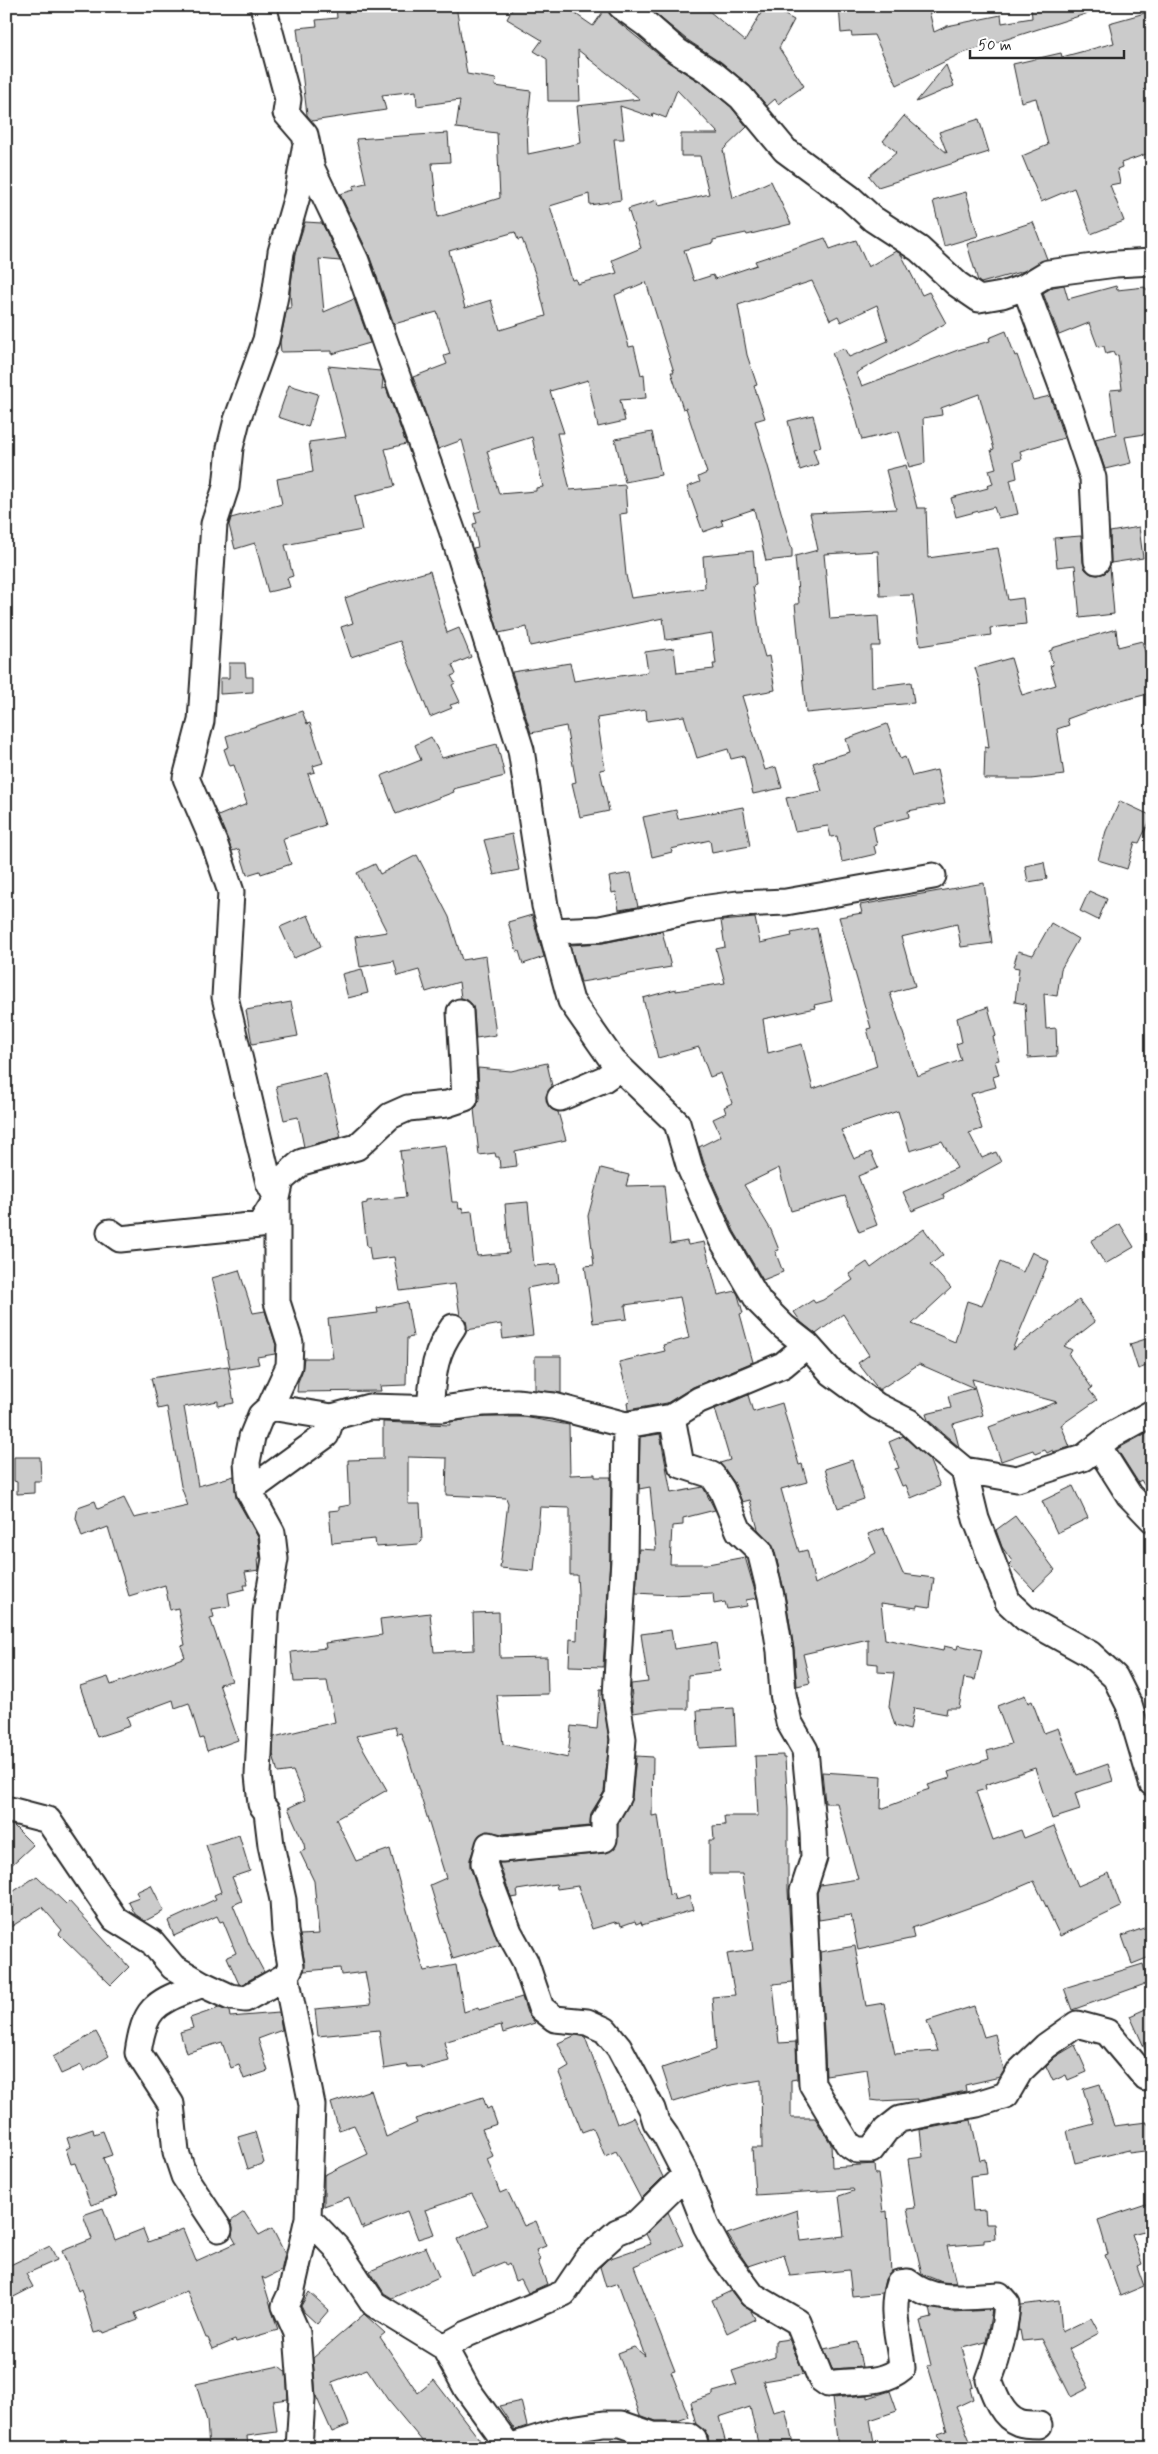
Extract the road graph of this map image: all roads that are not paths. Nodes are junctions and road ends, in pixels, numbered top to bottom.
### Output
1 (263, 6) edge
2 (621, 6) edge
3 (306, 144) junction
4 (1152, 262) edge
5 (1014, 291) junction
6 (1097, 561) dead end
7 (933, 876) dead end
8 (552, 931) junction
9 (460, 1012) dead end
10 (620, 1068) junction
11 (560, 1098) dead end
12 (277, 1198) junction
13 (110, 1232) dead end
14 (453, 1327) dead end
15 (807, 1345) junction
16 (270, 1407) junction
17 (430, 1409) junction
18 (1152, 1413) edge
19 (332, 1417) junction
20 (672, 1417) junction
21 (626, 1425) junction
22 (1098, 1446) junction
23 (964, 1470) junction
24 (249, 1491) junction
25 (1152, 1520) edge
26 (1152, 1783) edge
27 (6, 1809) edge
28 (286, 1976) junction
29 (202, 1984) junction
30 (1152, 2074) edge
31 (686, 2175) junction
32 (308, 2218) junction
33 (219, 2229) dead end
34 (444, 2347) junction
35 (1039, 2425) dead end
36 (299, 2448) edge
37 (696, 2448) edge

1 - 3 street
2 - 5 street
3 - 8 street
3 - 12 street
4 - 5 street
5 - 6 street
7 - 8 street
8 - 10 street
9 - 12 street
10 - 11 street
10 - 15 street
12 - 13 street
12 - 16 street
14 - 17 street
15 - 20 street
15 - 23 street
16 - 19 street
16 - 24 street
17 - 19 street
17 - 21 street
18 - 22 street
19 - 24 street
20 - 21 street
20 - 30 street
21 - 31 street
22 - 23 street
22 - 25 street
23 - 26 street
24 - 28 street
27 - 29 street
28 - 29 street
28 - 32 street
29 - 33 street
31 - 34 street
31 - 35 street
32 - 34 street
32 - 36 street
34 - 37 street

